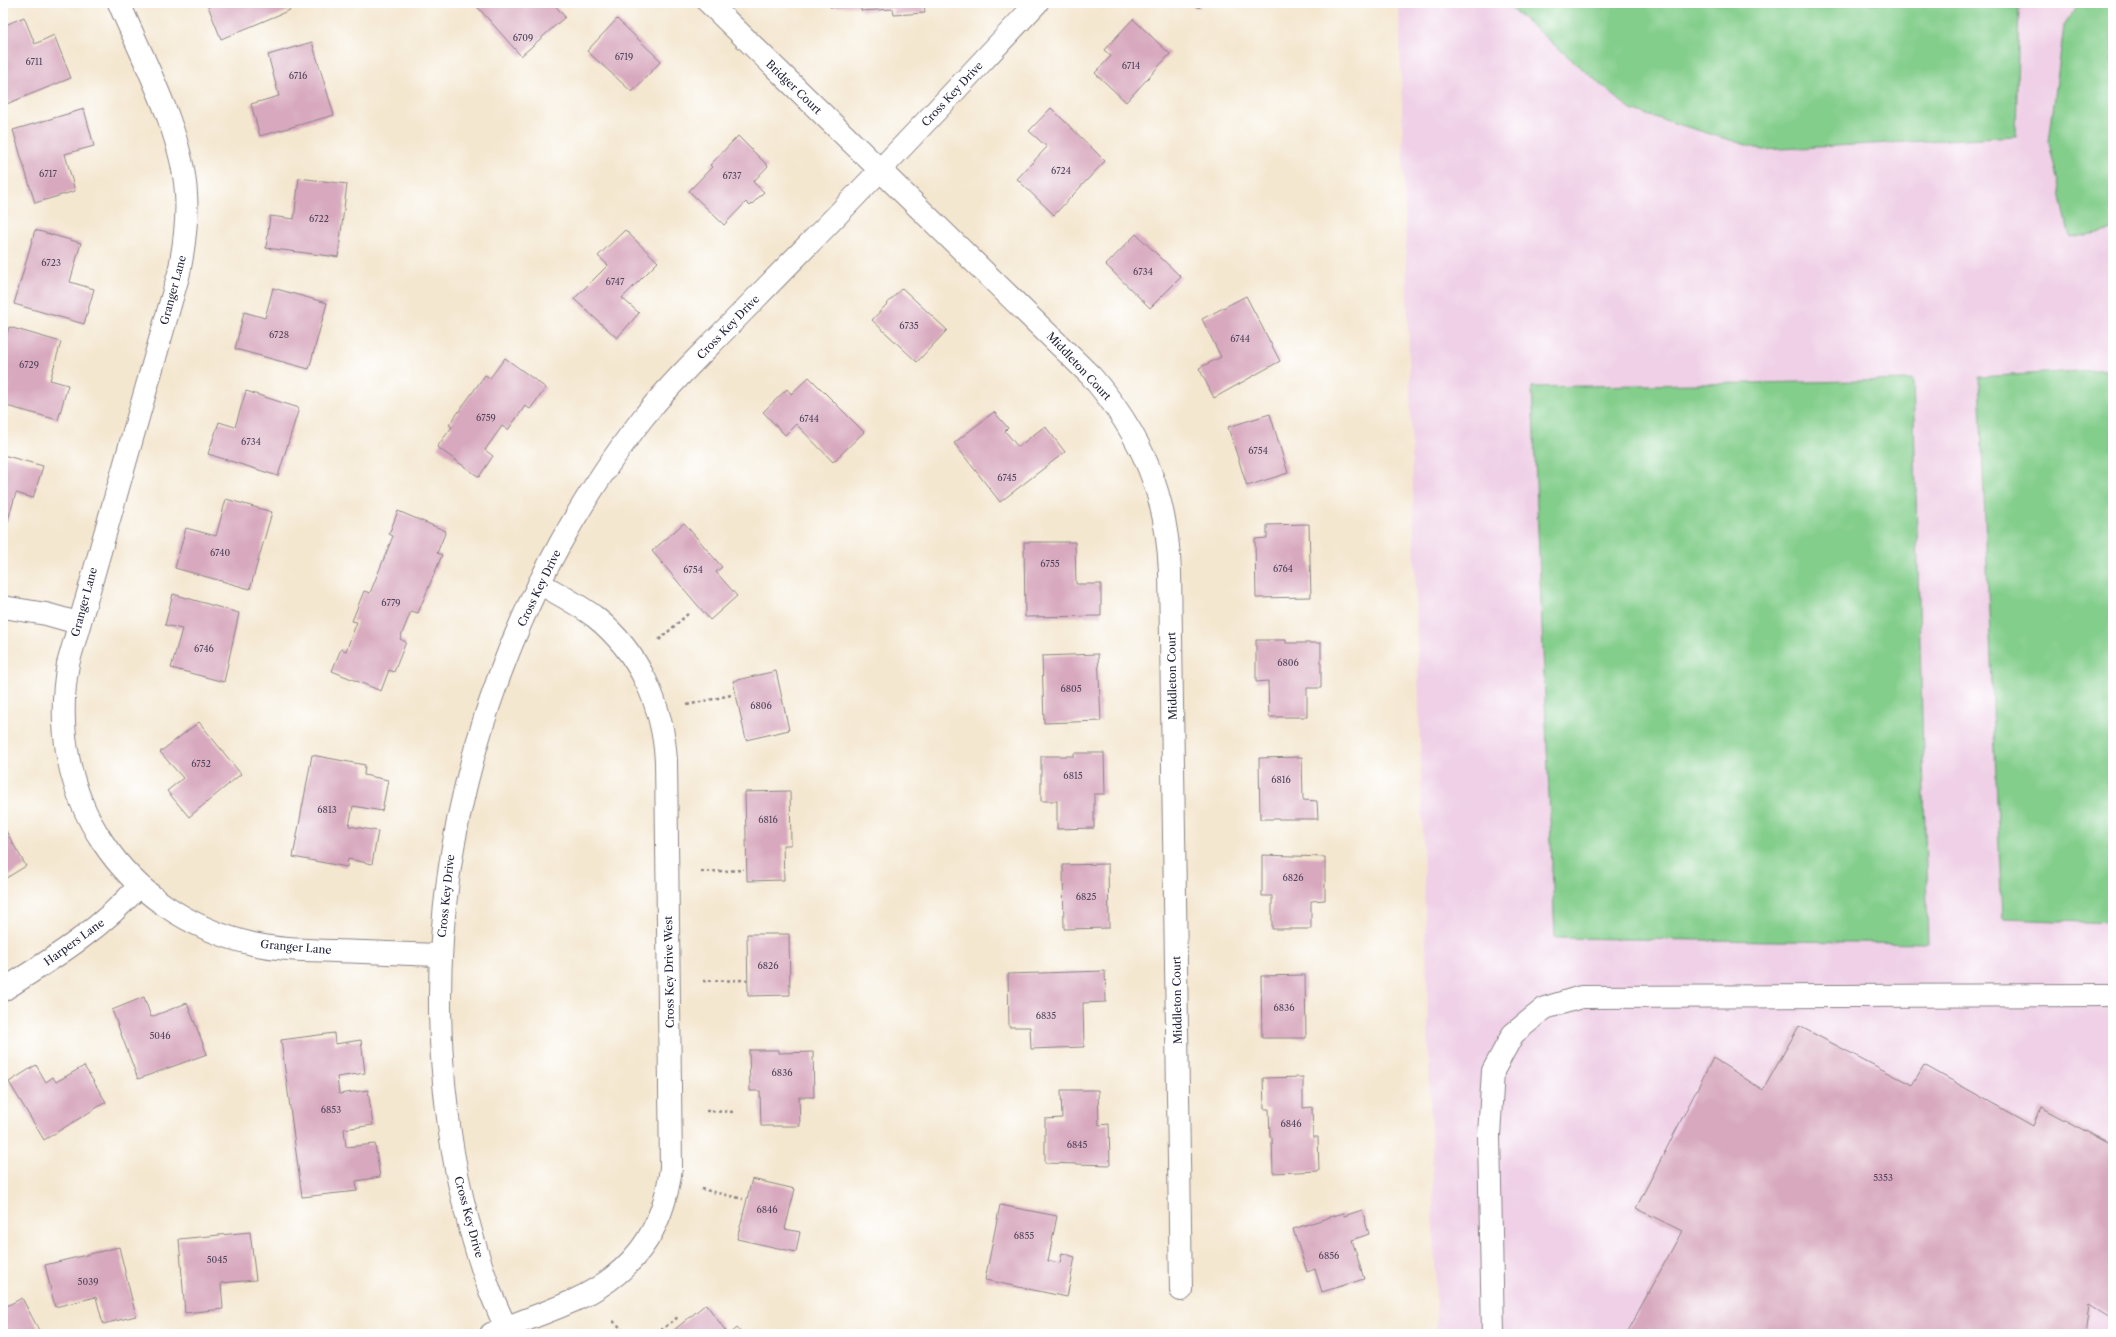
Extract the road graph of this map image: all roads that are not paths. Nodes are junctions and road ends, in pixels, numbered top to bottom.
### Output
1 (119, 3) edge
2 (708, 3) edge
3 (1037, 3) edge
4 (880, 171) junction
5 (539, 584) junction
6 (3, 608) edge
7 (78, 623) junction
8 (139, 886) junction
9 (441, 955) junction
10 (3, 990) edge
11 (2113, 995) edge
12 (1181, 1290) dead end
13 (502, 1332) edge
14 (1493, 1334) edge

1 - 7 street, Granger Lane
2 - 4 street, Bridger Court
3 - 4 street, Cross Key Drive
4 - 5 street, Cross Key Drive
4 - 12 street, Middleton Court
5 - 9 street, Cross Key Drive
5 - 13 street, Cross Key Drive West
6 - 7 street
7 - 8 street, Granger Lane
8 - 9 street, Granger Lane
8 - 10 street, Harpers Lane
9 - 13 street, Cross Key Drive
11 - 14 street

